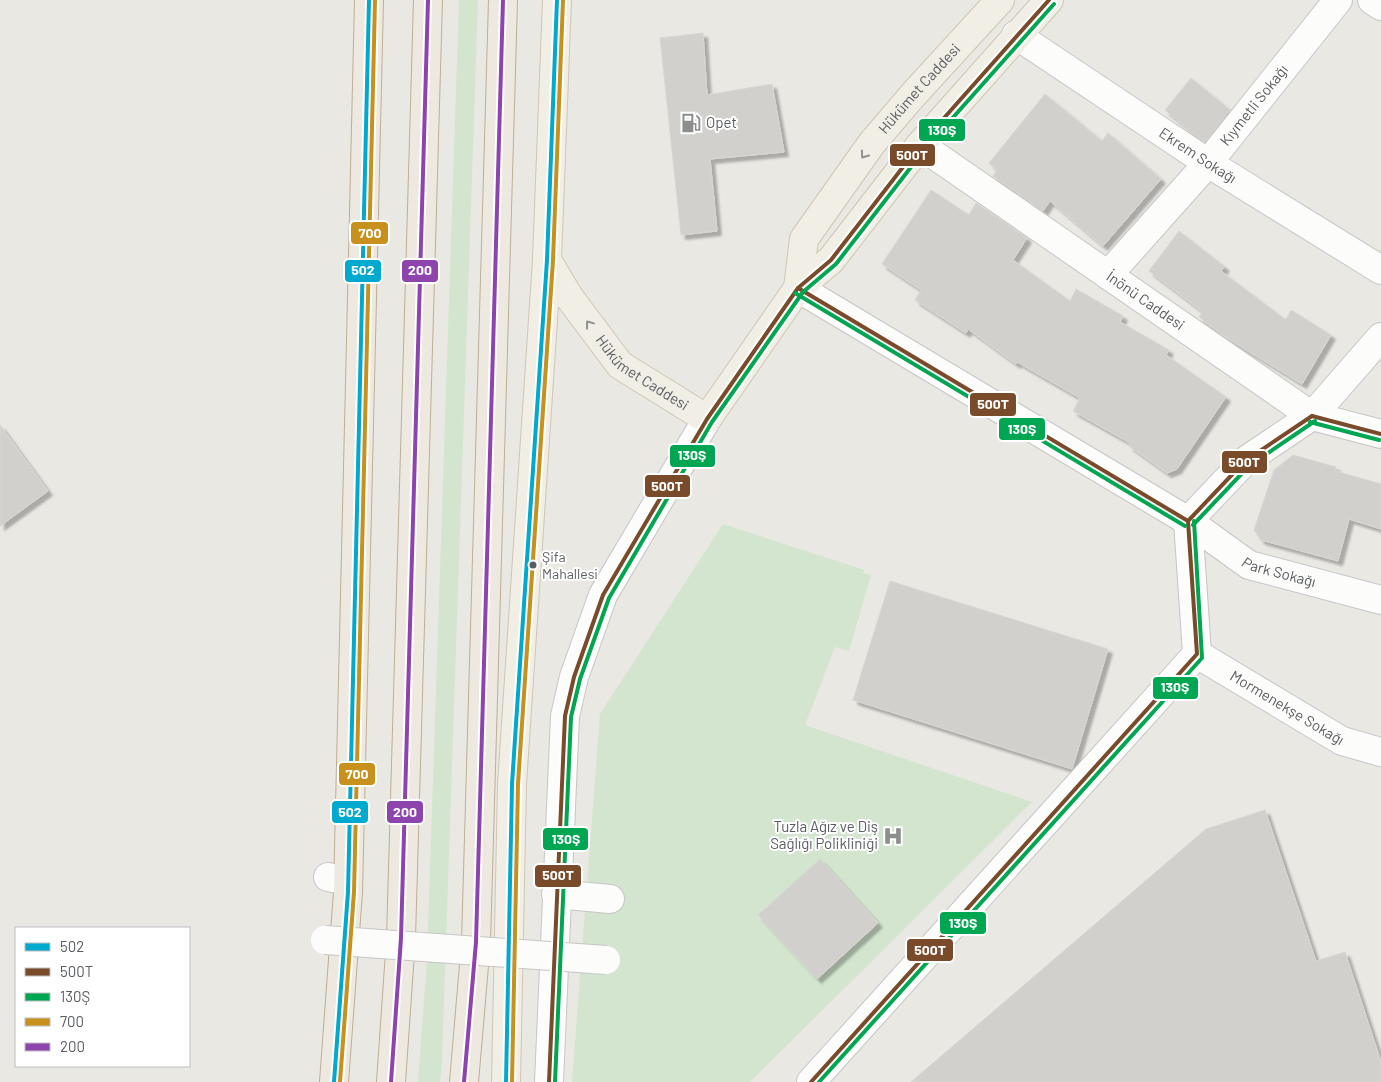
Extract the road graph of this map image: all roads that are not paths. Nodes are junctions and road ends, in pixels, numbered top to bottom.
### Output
1 (369, 0) edge
2 (428, 0) edge
3 (503, 0) edge
4 (557, 0) edge
5 (1000, 0) edge
6 (1049, 0) edge
7 (1338, 0) edge
8 (1372, 0) edge
9 (1381, 6) edge
10 (1016, 36) junction
11 (920, 145) junction
12 (1208, 163) junction
13 (547, 260) junction
14 (1381, 270) edge
15 (1108, 275) junction
16 (798, 288) junction
17 (1381, 337) edge
18 (1312, 416) junction
19 (707, 419) junction
20 (1381, 434) edge
21 (1188, 521) junction
22 (1381, 600) edge
23 (1197, 654) junction
24 (1381, 752) edge
25 (556, 894) junction
26 (610, 898) dead end
27 (325, 940) dead end
28 (606, 960) dead end
29 (334, 1082) edge
30 (391, 1082) edge
31 (464, 1082) edge
32 (506, 1082) edge
33 (548, 1082) edge
34 (811, 1082) edge

1 - 29 highway
2 - 30 highway
3 - 31 highway
4 - 13 main road
5 -> 16 main road, Hükümet Caddesi
6 - 10 main road, Hükümet Caddesi
7 - 12 street, Kıymetli Sokağı
8 - 9 street
10 - 11 main road, Hükümet Caddesi
10 - 12 street, Ekrem Sokağı
11 - 15 street, İnönü Caddesi
11 - 16 main road, Hükümet Caddesi
12 - 14 street, Ekrem Sokağı
12 - 15 street, Kıymetli Sokağı
19 -> 13 main road, Hükümet Caddesi
13 - 32 main road
15 - 18 street, İnönü Caddesi
16 - 19 main road, Hükümet Caddesi
16 - 21 street, Park Sokağı
17 - 18 street
18 - 20 street, İnönü Caddesi
18 - 21 street
19 - 25 street
21 - 22 street, Park Sokağı
21 - 23 street
23 - 24 street, Mormenekşe Sokağı
23 - 34 street
25 - 26 street
25 - 33 street
27 - 28 street, bridge

